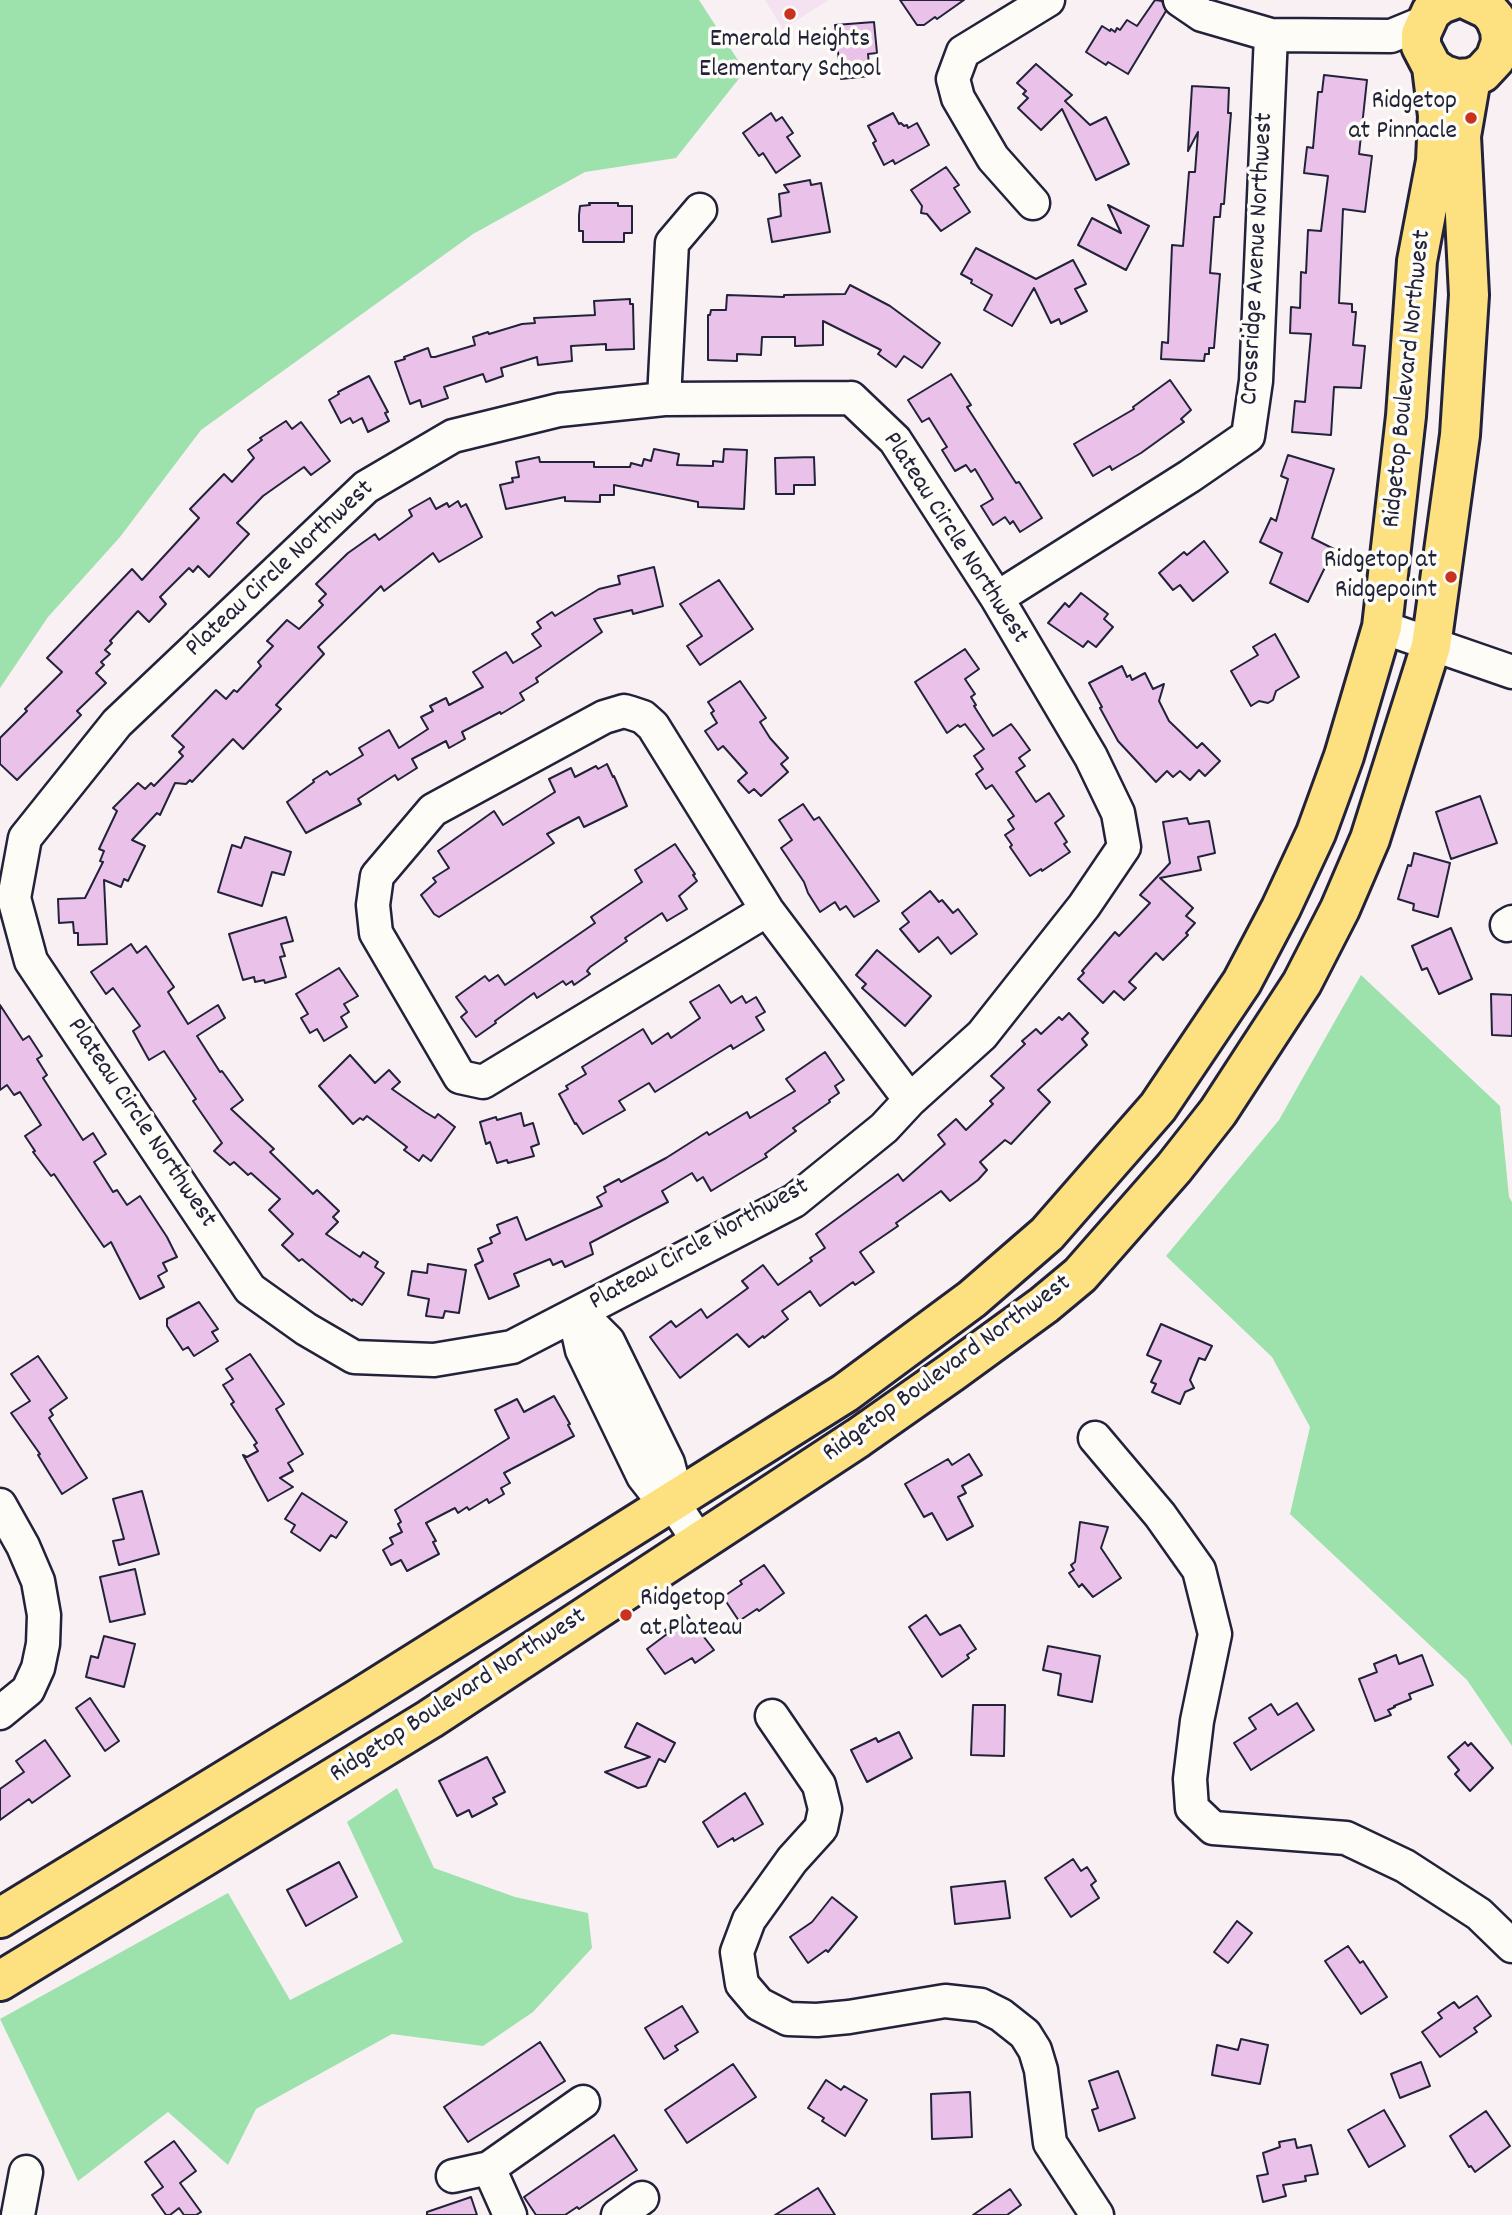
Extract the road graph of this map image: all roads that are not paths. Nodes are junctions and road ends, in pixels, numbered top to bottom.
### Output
1 (1048, 0) edge
2 (1180, 0) edge
3 (1462, 29) edge
4 (1270, 35) junction
5 (1033, 203) dead end
6 (700, 210) dead end
7 (664, 399) junction
8 (997, 598) junction
9 (1382, 627) junction
10 (1432, 646) junction
11 (1512, 672) edge
12 (767, 910) junction
13 (910, 1100) junction
14 (580, 1313) junction
15 (1095, 1438) dead end
16 (672, 1501) junction
17 (0, 1506) edge
18 (699, 1542) junction
19 (0, 1713) edge
20 (772, 1716) dead end
21 (269, 1754) junction
22 (129, 1903) junction
23 (0, 1919) edge
24 (1512, 1946) edge
25 (0, 1981) edge
26 (583, 2102) dead end
27 (489, 2168) junction
28 (26, 2172) dead end
29 (453, 2176) dead end
30 (18, 2215) edge
31 (510, 2215) edge
32 (1097, 2215) edge

1 - 5 street
2 - 4 street
3 - 4 street
3 - 9 main road, Ridgetop Boulevard Northwest
3 - 10 main road, Ridgetop Boulevard Northwest
4 - 8 street, Crossridge Avenue Northwest
6 - 7 street
7 - 8 street, Plateau Circle Northwest
7 - 14 street, Plateau Circle Northwest
8 - 13 street, Plateau Circle Northwest
9 - 10 street
9 - 16 main road, Ridgetop Boulevard Northwest
10 - 11 street
10 - 18 main road, Ridgetop Boulevard Northwest
12 - 12 street
12 - 13 street
13 - 14 street, Plateau Circle Northwest
14 - 16 street, Plateau Circle Northwest
15 - 24 street
16 - 18 street, Plateau Circle Northwest
16 - 21 main road, Ridgetop Boulevard Northwest
17 - 19 street
18 - 22 main road, Ridgetop Boulevard Northwest
20 - 32 street
21 - 22 main road
21 - 23 main road, Ridgetop Boulevard Northwest
22 - 25 main road, Ridgetop Boulevard Northwest
26 - 27 street
27 - 29 street
27 - 31 street
28 - 30 street

